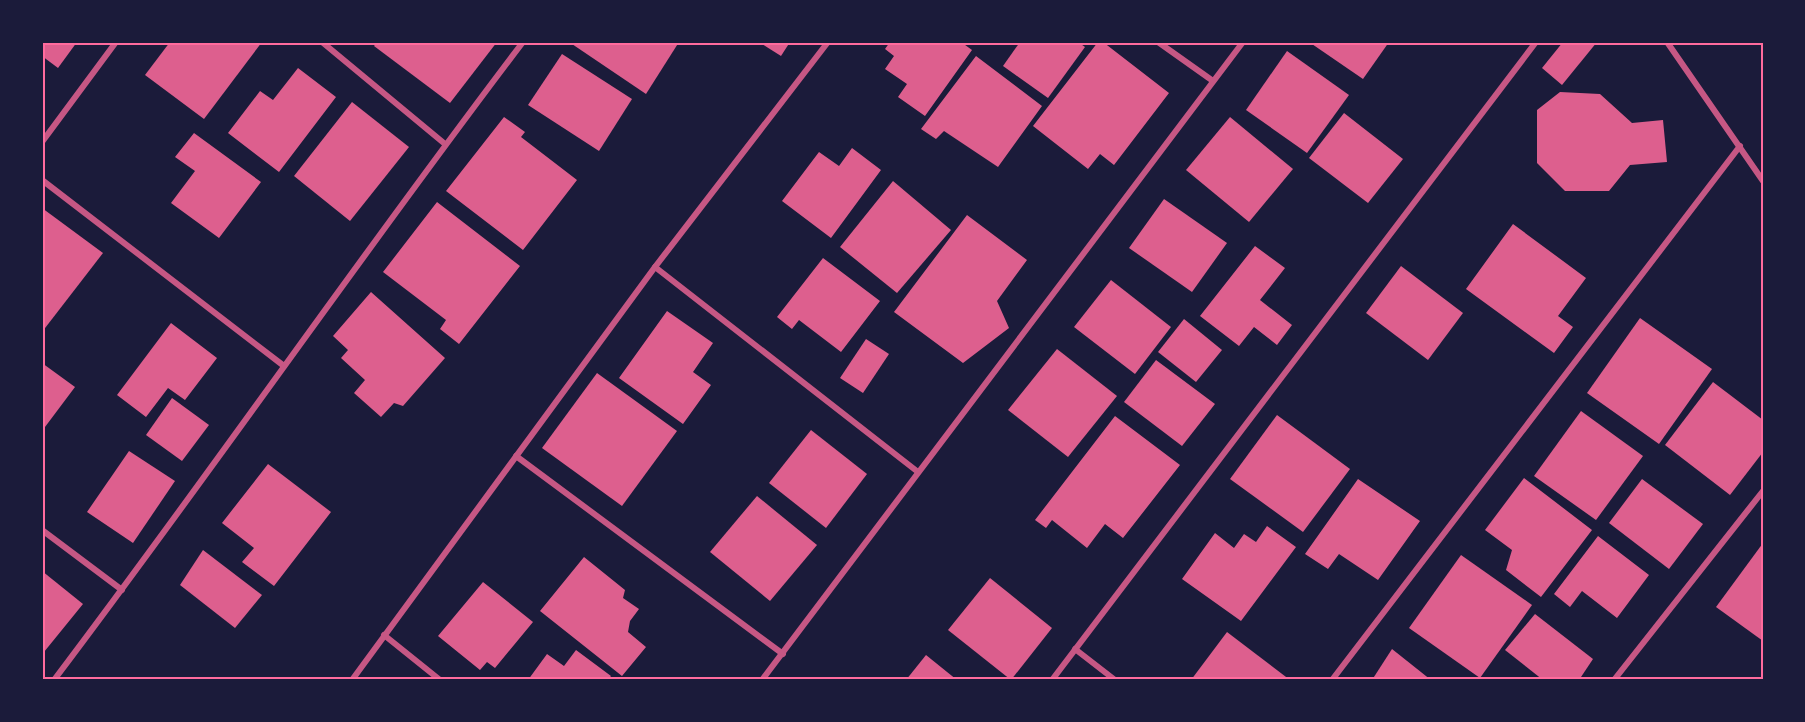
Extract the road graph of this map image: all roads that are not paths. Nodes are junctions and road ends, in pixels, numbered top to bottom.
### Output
1 (116, 42) edge
2 (322, 42) edge
3 (523, 42) edge
4 (828, 42) edge
5 (1158, 42) edge
6 (1243, 42) edge
7 (1536, 42) edge
8 (1667, 42) edge
9 (1213, 81) junction
10 (42, 142) edge
11 (445, 144) junction
12 (1740, 146) junction
13 (42, 180) edge
14 (1763, 181) edge
15 (655, 267) junction
16 (284, 366) junction
17 (516, 456) junction
18 (918, 472) junction
19 (1763, 491) edge
20 (42, 530) edge
21 (122, 590) junction
22 (384, 635) junction
23 (1075, 649) junction
24 (783, 654) junction
25 (54, 680) edge
26 (352, 680) edge
27 (440, 680) edge
28 (762, 680) edge
29 (1052, 680) edge
30 (1114, 680) edge
31 (1332, 680) edge
32 (1614, 680) edge

1 - 10 street
2 - 11 street
3 - 11 street
4 - 15 street
5 - 9 street
6 - 9 street
7 - 23 street
8 - 12 street
9 - 18 street
11 - 16 street
12 - 14 street
12 - 31 street
13 - 16 street
15 - 17 street
15 - 18 street
16 - 21 street
17 - 22 street
17 - 24 street
18 - 24 street
19 - 32 street
20 - 21 street
21 - 25 street
22 - 26 street
22 - 27 street
23 - 29 street
23 - 30 street
24 - 28 street

